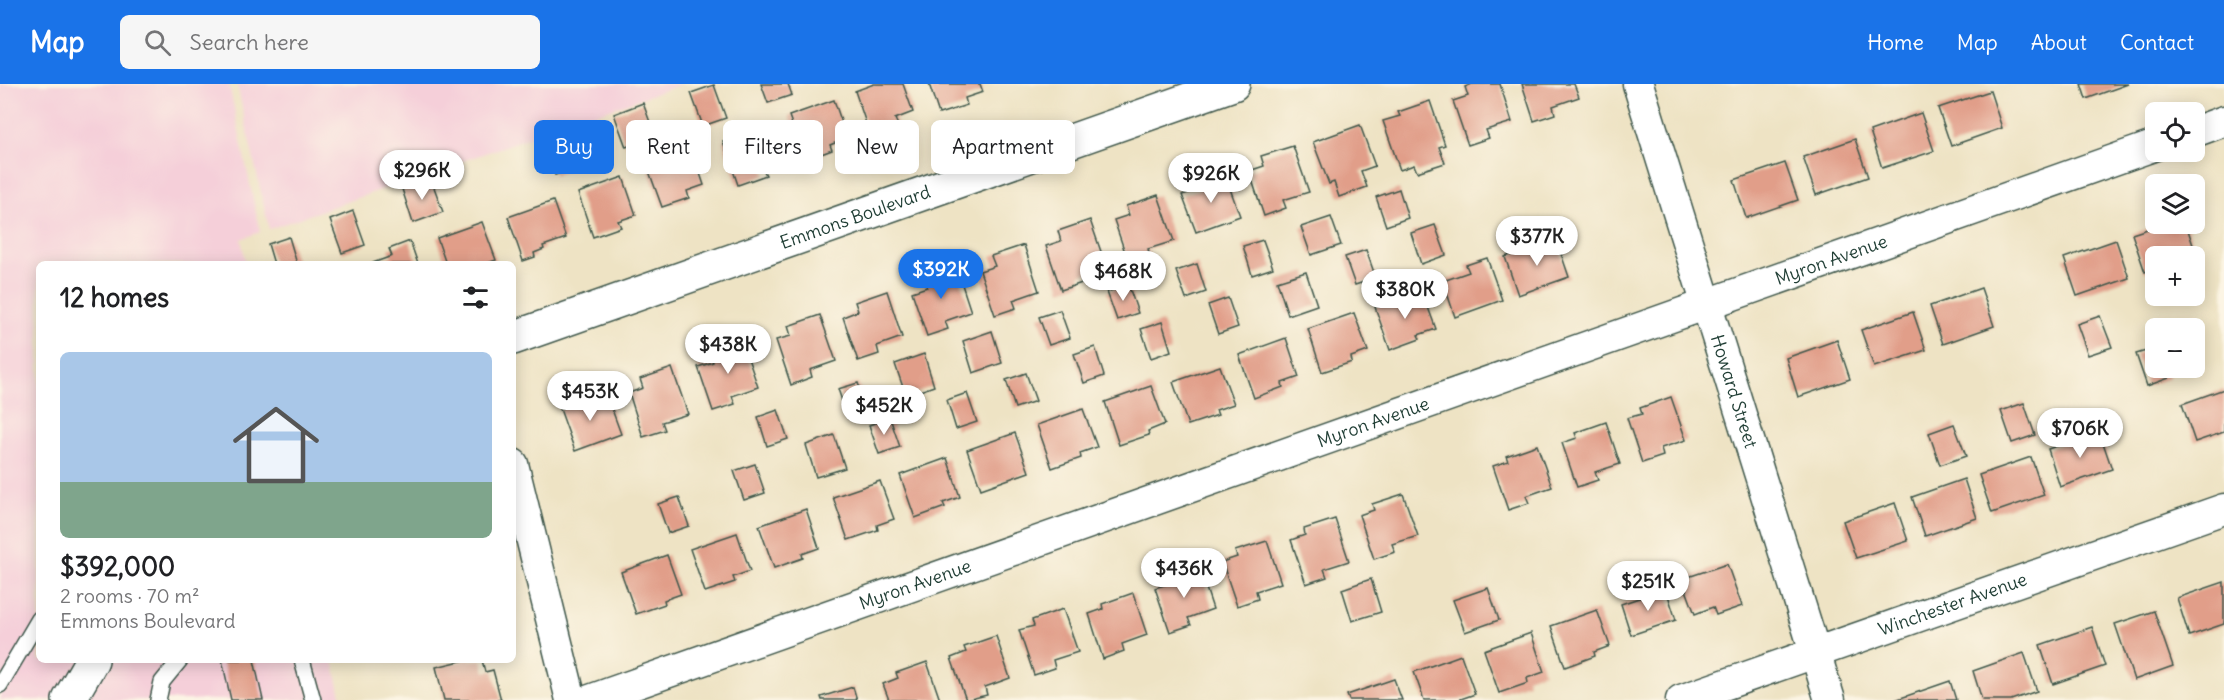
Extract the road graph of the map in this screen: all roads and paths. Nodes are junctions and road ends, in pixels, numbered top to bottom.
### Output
1 (1233, 84) edge
2 (1638, 84) edge
3 (2224, 121) edge
4 (2205, 128) edge
5 (2145, 150) edge
6 (1708, 304) junction
7 (516, 337) edge
8 (516, 476) edge
9 (2224, 509) edge
10 (36, 624) edge
11 (1813, 654) junction
12 (90, 663) edge
13 (178, 663) edge
14 (303, 663) edge
15 (0, 685) edge
16 (69, 700) edge
17 (158, 700) edge
18 (313, 700) edge
19 (571, 700) edge
20 (590, 700) edge
21 (1681, 700) edge
22 (1830, 700) edge

1 - 7 street, Emmons Boulevard
2 - 6 street, Howard Street
3 - 4 street
5 - 6 street, Myron Avenue
6 - 11 street, Howard Street
6 - 20 street, Myron Avenue
8 - 19 street
9 - 11 street, Winchester Avenue
10 - 15 lane
11 - 21 street, Winchester Avenue
11 - 22 street, Howard Street
12 - 16 street
13 - 17 lane
14 - 18 lane

